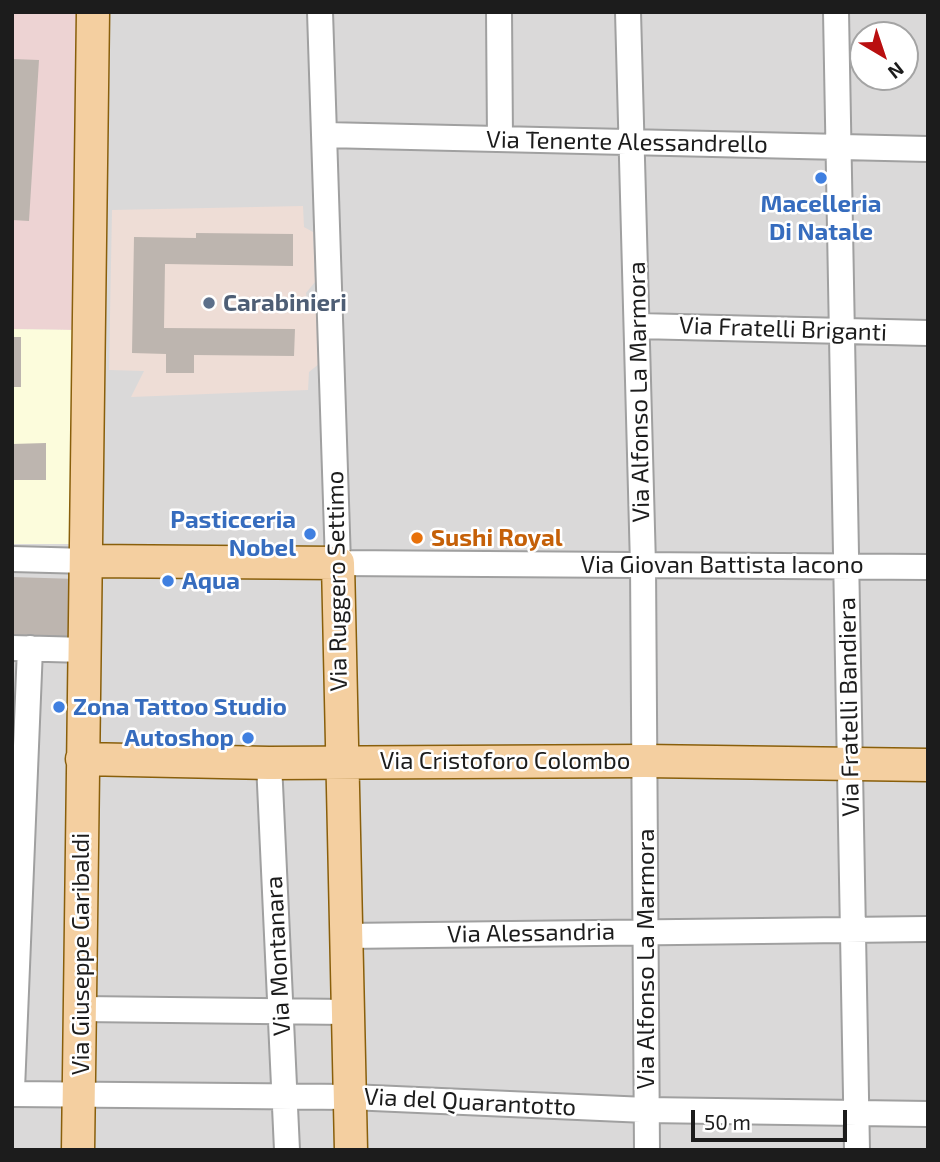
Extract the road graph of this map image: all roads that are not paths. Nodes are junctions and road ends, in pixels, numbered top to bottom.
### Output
1 (93, 12) edge
2 (320, 12) edge
3 (499, 12) edge
4 (628, 12) edge
5 (836, 12) edge
6 (325, 135) junction
7 (500, 139) junction
8 (634, 142) junction
9 (838, 147) junction
10 (928, 149) edge
11 (638, 326) junction
12 (841, 331) junction
13 (928, 333) edge
14 (12, 559) edge
15 (88, 561) junction
16 (338, 563) junction
17 (643, 565) junction
18 (846, 566) junction
19 (928, 567) edge
20 (21, 648) edge
21 (85, 650) junction
22 (82, 759) junction
23 (645, 761) junction
24 (340, 762) junction
25 (269, 763) junction
26 (850, 764) junction
27 (928, 765) edge
28 (853, 929) junction
29 (928, 929) edge
30 (647, 931) junction
31 (345, 936) junction
32 (15, 949) edge
33 (81, 1009) junction
34 (348, 1012) junction
35 (282, 1013) junction
36 (12, 1089) edge
37 (12, 1094) edge
38 (79, 1095) junction
39 (284, 1097) junction
40 (350, 1097) junction
41 (646, 1110) junction
42 (856, 1113) junction
43 (928, 1114) edge
44 (78, 1150) edge
45 (287, 1150) edge
46 (351, 1150) edge
47 (647, 1150) edge
48 (857, 1150) edge

1 - 15 main road, Via Giuseppe Garibaldi
2 - 6 street, Via Ruggero Settimo
3 - 7 street
4 - 8 street, Via Alfonso La Marmora
5 - 9 street, Via Fratelli Bandiera
6 - 7 street, Via Tenente Alessandrello
6 - 16 street, Via Ruggero Settimo
7 - 8 street, Via Tenente Alessandrello
8 - 9 street, Via Tenente Alessandrello
8 - 11 street, Via Alfonso La Marmora
9 - 10 street, Via Tenente Alessandrello
9 - 12 street, Via Fratelli Bandiera
11 - 12 street, Via Fratelli Briganti
11 - 17 street, Via Alfonso La Marmora
12 - 13 street, Via Fratelli Briganti
12 - 18 street, Via Fratelli Bandiera
14 - 15 street, Via Giovan Battista Iacono
15 - 16 main road, Via Giovan Battista Iacono
15 - 21 main road, Via Giuseppe Garibaldi
16 - 17 street, Via Giovan Battista Iacono
16 - 24 main road, Via Ruggero Settimo
17 - 18 street, Via Giovan Battista Iacono
17 - 23 street, Via Alfonso La Marmora
18 - 19 street, Via Giovan Battista Iacono
18 - 26 street, Via Fratelli Bandiera
20 - 21 street
20 - 32 street
21 - 22 main road, Via Giuseppe Garibaldi
22 - 25 main road, Via Cristoforo Colombo
22 - 33 main road, Via Giuseppe Garibaldi
23 - 24 main road, Via Cristoforo Colombo
23 - 26 main road, Via Cristoforo Colombo
23 - 30 street, Via Alfonso La Marmora
24 - 25 main road, Via Cristoforo Colombo
24 - 31 main road, Via Ruggero Settimo
25 - 35 street, Via Montanara
26 - 27 main road, Via Cristoforo Colombo
26 - 28 street, Via Fratelli Bandiera
28 - 29 street, Via Alessandria
28 - 30 street, Via Alessandria
28 - 42 street, Via Fratelli Bandiera
30 - 31 street, Via Alessandria
30 - 41 street, Via Alfonso La Marmora
31 - 34 main road, Via Ruggero Settimo
32 - 36 street
33 - 35 street
33 - 38 main road, Via Giuseppe Garibaldi
34 - 35 street
34 - 40 main road, Via Ruggero Settimo
35 - 39 street, Via Montanara
37 - 38 street, Via del Quarantotto
38 - 39 street, Via del Quarantotto
38 - 44 main road, Via Giuseppe Garibaldi
39 - 40 street, Via del Quarantotto
39 - 45 street, Via Montanara
40 - 41 street, Via del Quarantotto
40 - 46 main road, Via Ruggero Settimo
41 - 42 street, Via del Quarantotto
41 - 47 street, Via Alfonso La Marmora
42 - 43 street, Via del Quarantotto
42 - 48 street, Via Fratelli Bandiera

